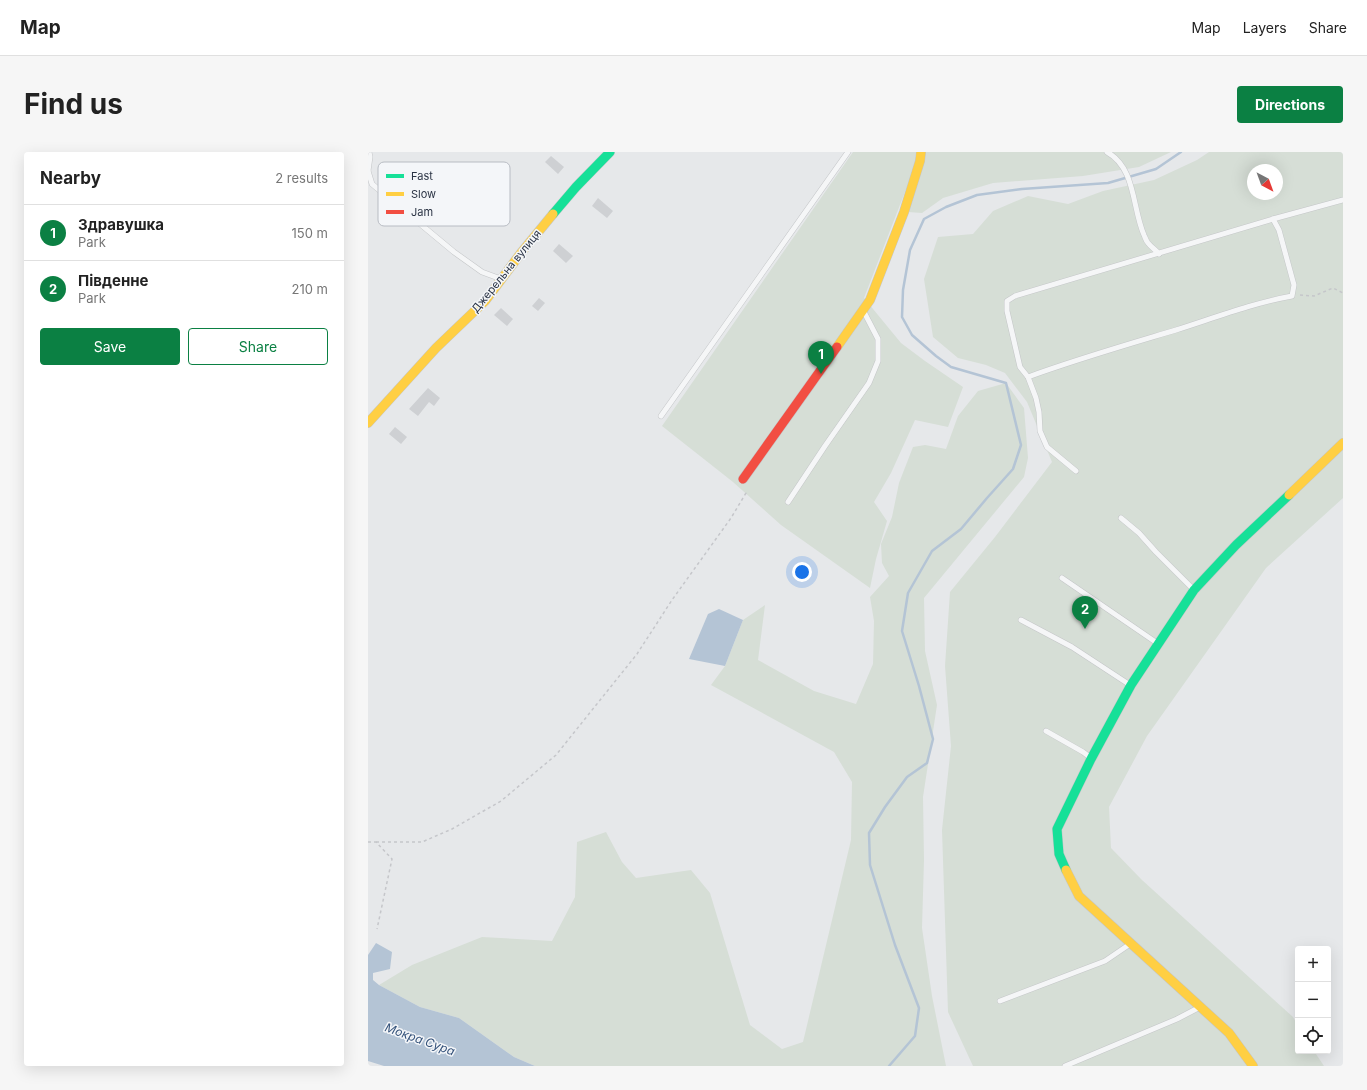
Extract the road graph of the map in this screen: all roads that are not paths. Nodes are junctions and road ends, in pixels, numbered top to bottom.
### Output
1 (369, 152) edge
2 (610, 152) edge
3 (848, 152) edge
4 (921, 152) edge
5 (1107, 152) edge
6 (368, 171) edge
7 (378, 189) edge
8 (1343, 200) edge
9 (1274, 219) junction
10 (423, 226) edge
11 (1159, 254) junction
12 (502, 279) junction
13 (863, 309) junction
14 (1028, 376) junction
15 (662, 416) dead end
16 (368, 423) edge
17 (1343, 443) edge
18 (1076, 471) dead end
19 (743, 479) road end
20 (788, 502) dead end
21 (1121, 518) dead end
22 (1062, 578) dead end
23 (1194, 590) junction
24 (1021, 620) dead end
25 (1158, 643) junction
26 (1131, 685) junction
27 (1046, 731) dead end
28 (1091, 759) junction
29 (1131, 944) junction
30 (1000, 1001) dead end
31 (1201, 1007) junction
32 (1065, 1066) edge
33 (1253, 1066) edge

1 - 6 lane
2 - 12 street, Джерельна вулиця
3 - 15 lane
4 - 13 street
5 - 11 lane
6 - 7 lane
8 - 9 lane
9 - 11 lane
9 - 14 lane
10 - 12 lane
11 - 14 lane
12 - 16 street, Джерельна вулиця
13 - 19 street
13 - 20 lane
14 - 18 lane
17 - 23 street
21 - 23 lane
22 - 25 lane
23 - 25 street
24 - 26 lane
25 - 26 street
26 - 28 street
27 - 28 lane
28 - 29 street
29 - 30 lane
29 - 31 street
31 - 32 lane
31 - 33 street

